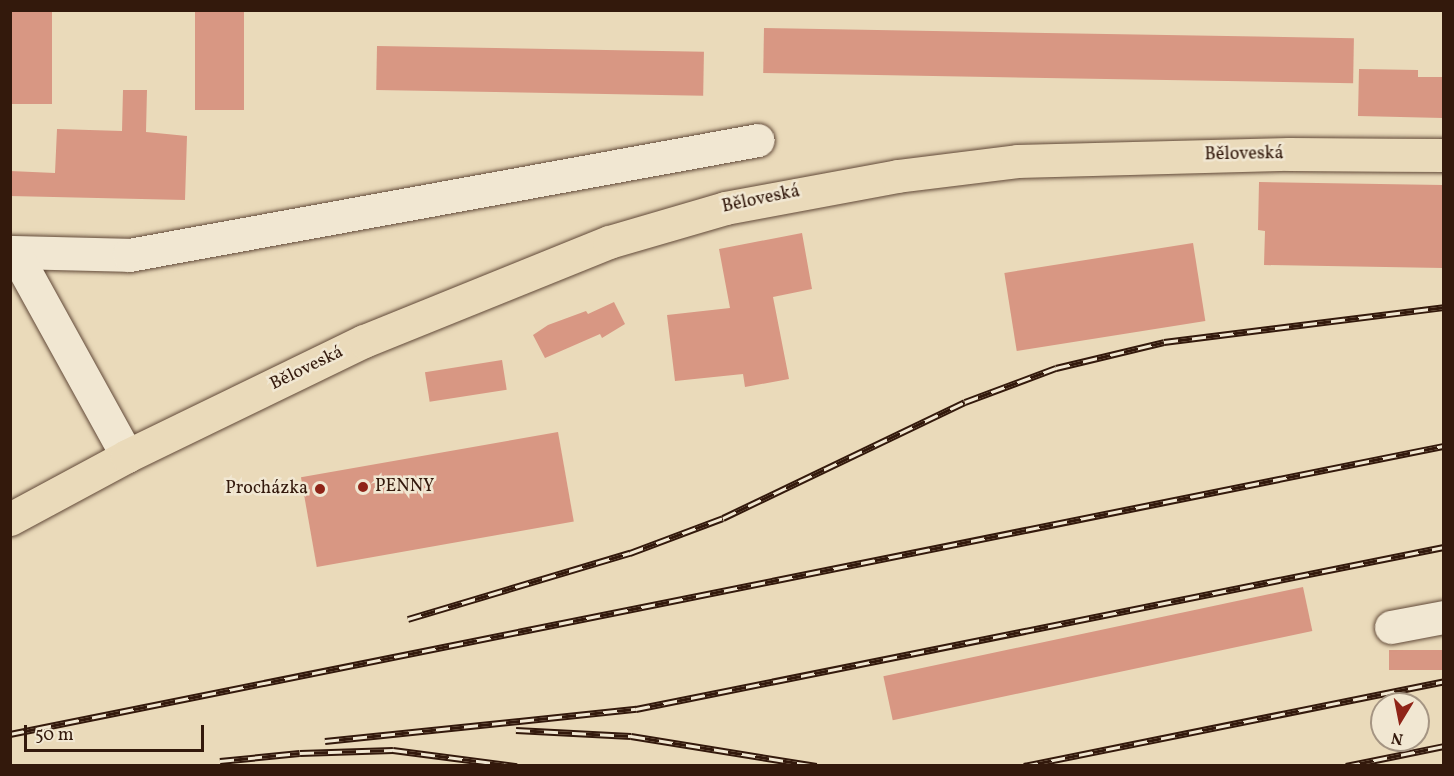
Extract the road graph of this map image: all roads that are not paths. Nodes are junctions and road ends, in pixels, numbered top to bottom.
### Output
1 (758, 140) dead end
2 (1443, 155) edge
3 (13, 253) edge
4 (127, 456) junction
5 (10, 519) edge
6 (1443, 617) edge
7 (1391, 627) dead end

1 - 3 street
2 - 4 main road, Běloveská
3 - 4 street
4 - 5 main road, Běloveská
6 - 7 street

